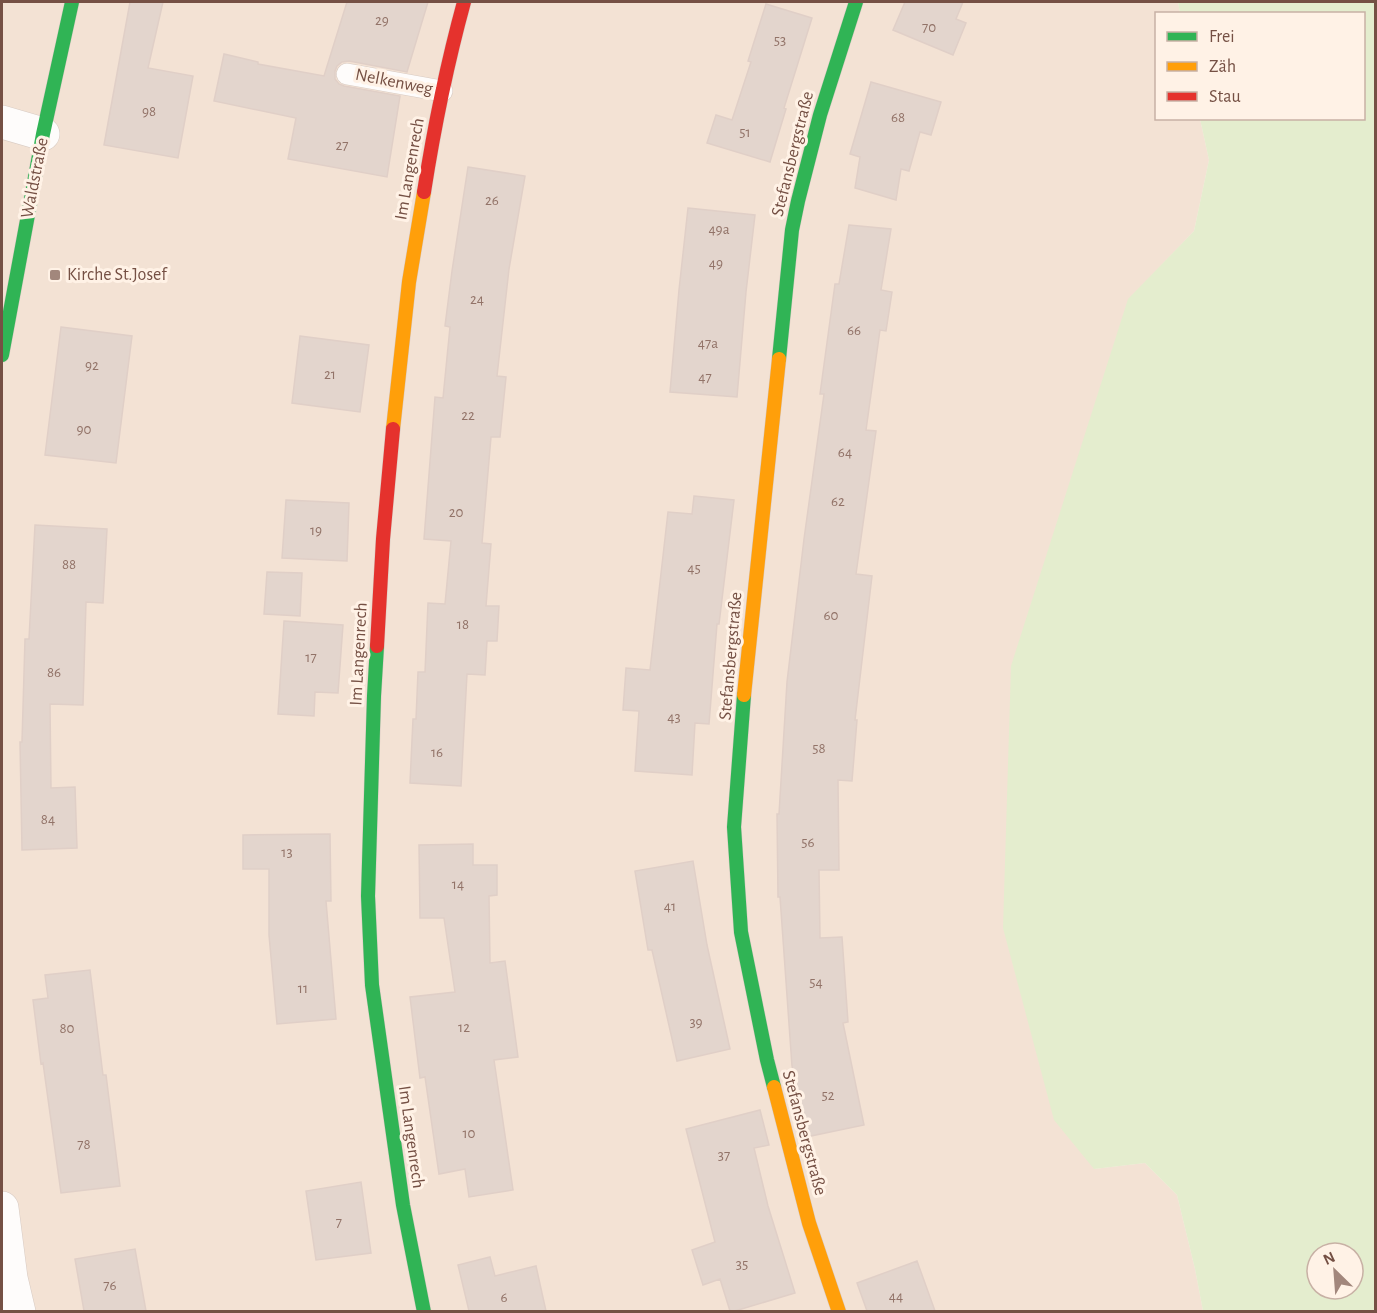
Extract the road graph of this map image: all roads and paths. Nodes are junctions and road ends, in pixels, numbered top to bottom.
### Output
1 (72, 2) edge
2 (464, 2) edge
3 (856, 2) edge
4 (347, 74) dead end
5 (442, 91) junction
6 (2, 122) edge
7 (43, 134) junction
8 (2, 355) edge
9 (2, 1208) edge
10 (19, 1311) edge
11 (424, 1311) edge
12 (839, 1311) edge

1 - 7 street, Waldstraße
2 - 5 street, Im Langenrech
3 - 12 street, Stefansbergstraße
4 - 5 lane, Nelkenweg
5 - 11 street, Im Langenrech
6 - 7 street
7 - 8 street, Waldstraße
9 - 10 street

